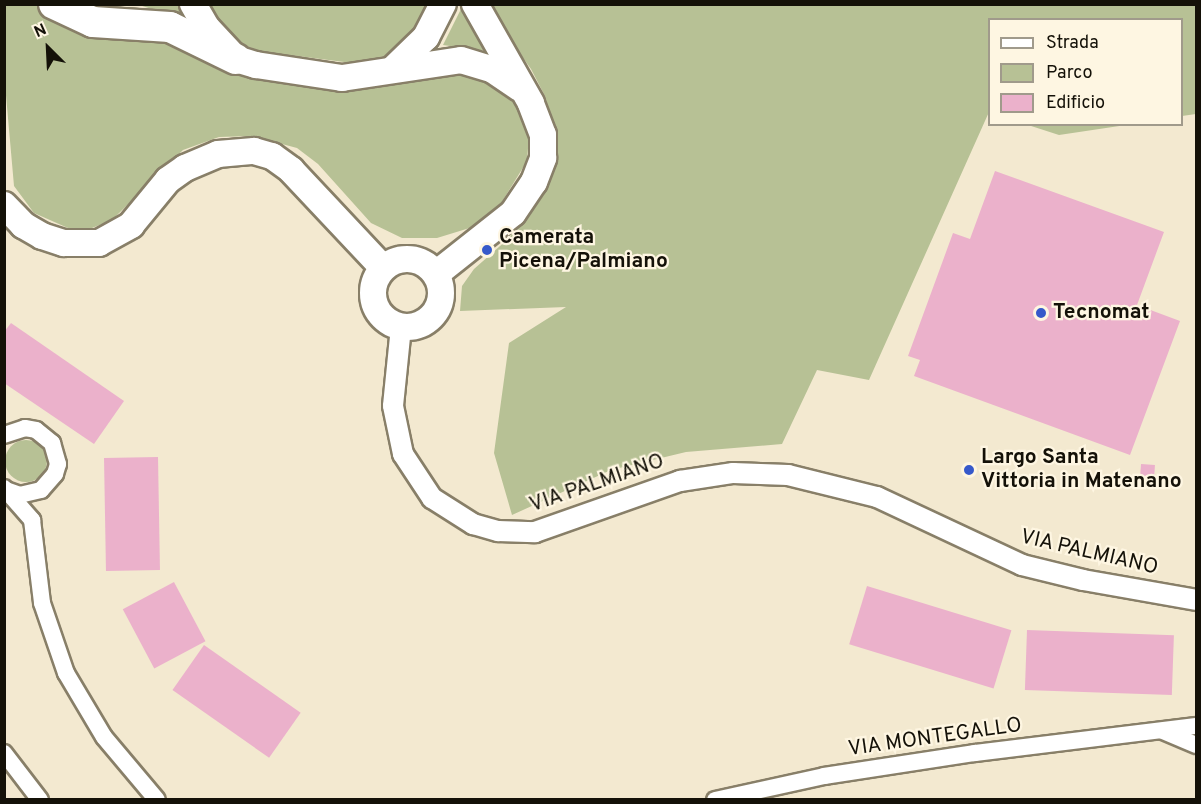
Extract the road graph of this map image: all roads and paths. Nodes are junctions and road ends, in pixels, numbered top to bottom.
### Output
1 (54, 4) edge
2 (193, 4) edge
3 (443, 4) edge
4 (476, 4) edge
5 (236, 58) junction
6 (390, 71) junction
7 (520, 88) junction
8 (4, 205) edge
9 (383, 268) junction
10 (436, 274) junction
11 (401, 327) junction
12 (4, 435) edge
13 (50, 483) junction
14 (7, 490) edge
15 (32, 520) junction
16 (1197, 600) edge
17 (1197, 726) edge
18 (1162, 731) junction
19 (1197, 745) edge
20 (4, 753) edge
21 (40, 800) edge
22 (157, 800) edge
23 (715, 800) edge

1 - 5 highway
2 - 5 main road
3 - 6 main road
4 - 7 main road
5 - 6 main road
6 - 7 main road
7 - 10 main road
8 - 9 main road
9 - 10 main road
9 - 11 main road
10 - 11 main road
11 - 16 street, VIA PALMIANO
12 - 13 street
13 - 14 street
13 - 15 street
14 - 15 street
15 - 22 street
17 - 18 street, VIA MONTEGALLO
18 - 19 street, VIA MONTEGALLO
18 - 23 street, VIA MONTEGALLO
20 - 21 street

